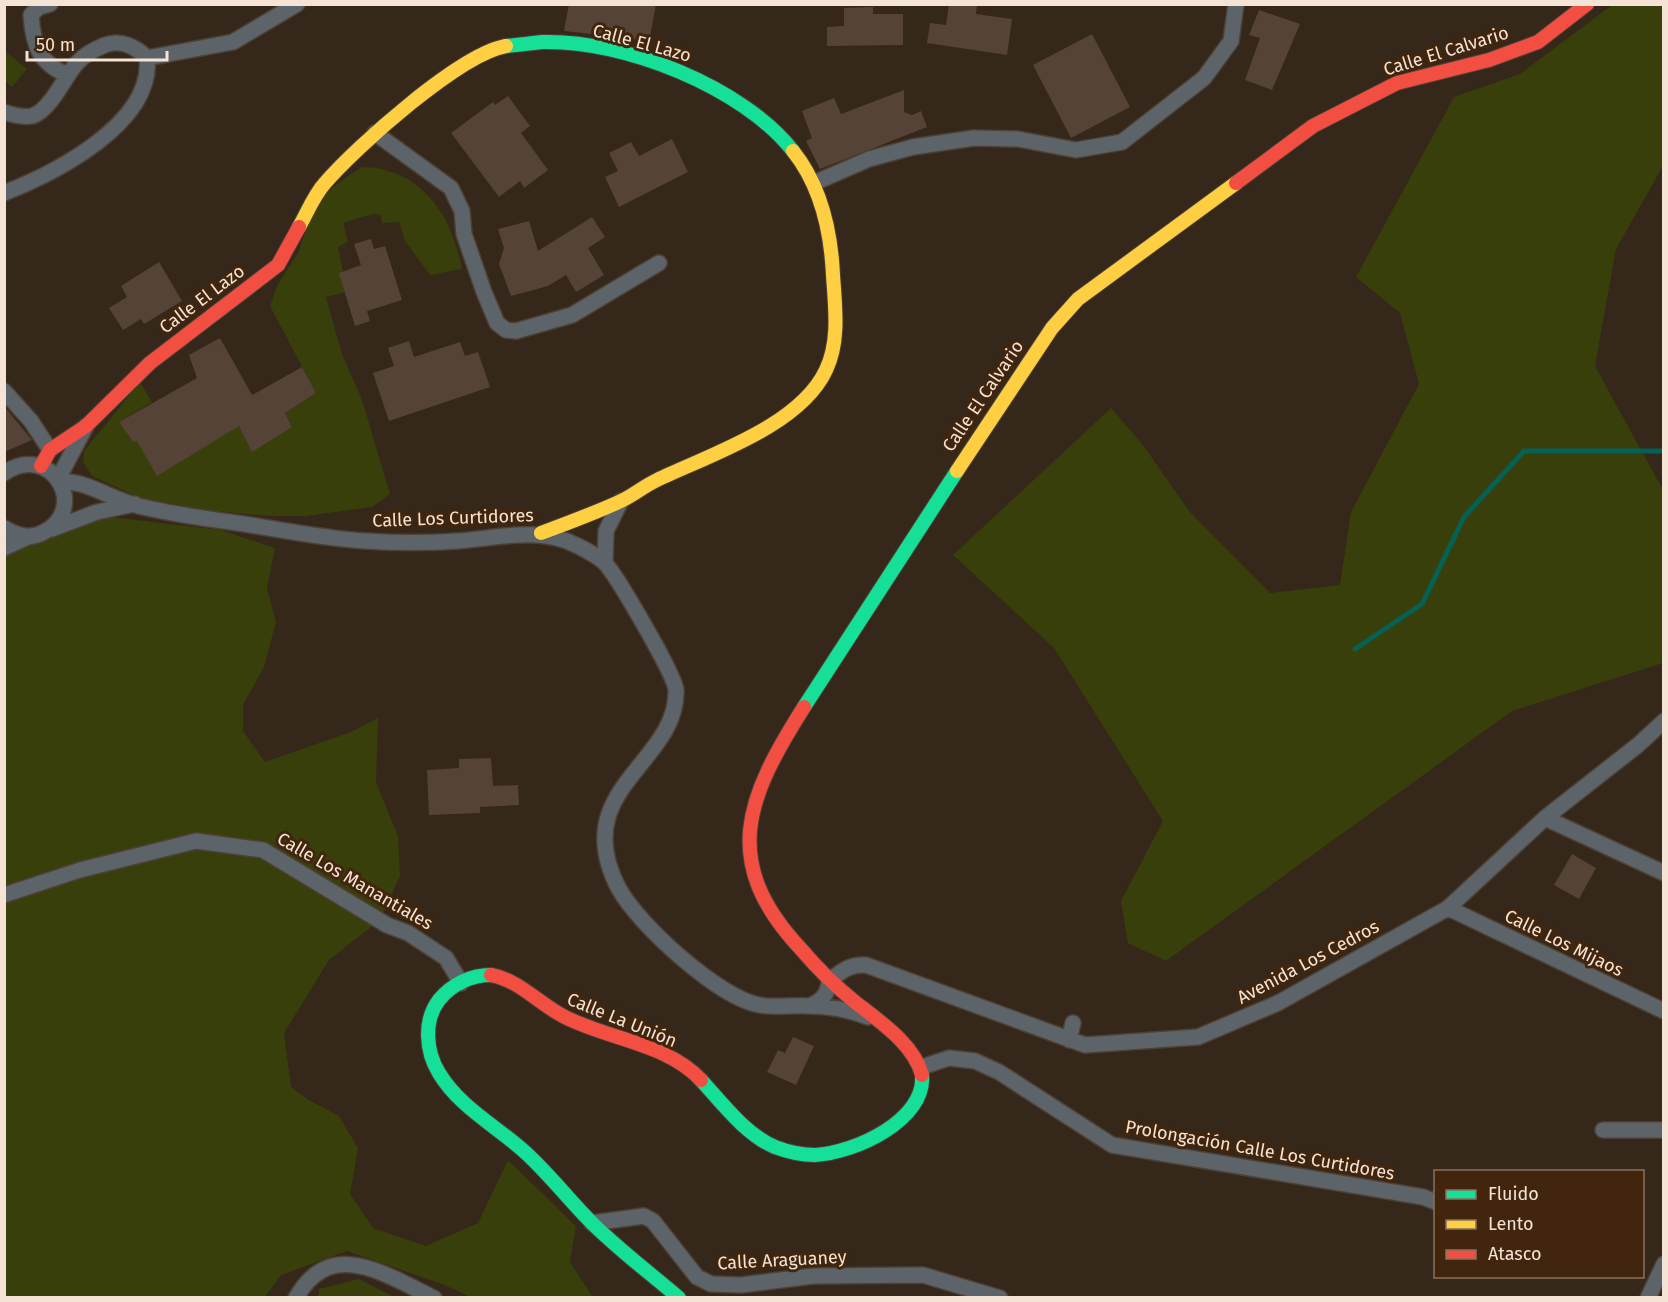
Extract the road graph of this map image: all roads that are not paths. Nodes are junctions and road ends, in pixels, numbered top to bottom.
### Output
1 (50, 4) edge
2 (297, 4) edge
3 (1236, 4) edge
4 (1587, 4) edge
5 (147, 58) junction
6 (68, 75) junction
7 (4, 112) edge
8 (375, 133) junction
9 (814, 183) junction
10 (4, 193) edge
11 (659, 263) dead end
12 (4, 391) edge
13 (86, 426) junction
14 (50, 450) junction
15 (41, 466) junction
16 (4, 473) edge
17 (59, 480) junction
18 (621, 501) junction
19 (135, 504) junction
20 (4, 528) edge
21 (50, 529) junction
22 (541, 533) junction
23 (28, 537) junction
24 (4, 548) edge
25 (605, 563) junction
26 (1664, 721) edge
27 (1545, 818) junction
28 (1664, 873) edge
29 (4, 894) edge
30 (1448, 908) junction
31 (829, 981) junction
32 (461, 983) junction
33 (810, 1006) junction
34 (1664, 1011) edge
35 (873, 1019) junction
36 (1072, 1023) dead end
37 (1069, 1040) junction
38 (922, 1066) junction
39 (1603, 1130) dead end
40 (1664, 1130) edge
41 (1434, 1201) edge
42 (592, 1223) junction
43 (1664, 1264) edge
44 (296, 1298) edge
45 (434, 1298) edge
46 (679, 1298) edge
47 (1000, 1298) edge
48 (1648, 1298) edge

1 - 6 street
2 - 5 street
3 - 9 street
4 - 31 street, Calle El Calvario
5 - 6 street
5 - 10 street
6 - 7 street
8 - 9 street, Calle El Lazo
8 - 11 street
8 - 13 street, Calle El Lazo
9 - 18 street, Calle El Lazo
12 - 14 street
13 - 14 street, Calle El Lazo
13 - 17 street, Calle El Lazo
14 - 15 street, Calle El Lazo
15 - 16 street
15 - 17 street
17 - 19 street, Calle Los Curtidores
17 - 21 street
18 - 22 street, Calle El Lazo
18 - 25 street
19 - 21 street, Calle Los Curtidores
19 - 22 street, Calle Los Curtidores
20 - 23 street
21 - 23 street, Calle Los Curtidores
22 - 25 street, Calle Los Curtidores
23 - 24 street
25 - 33 street, Calle Los Curtidores
26 - 27 street, Avenida Los Cedros
27 - 28 street
27 - 30 street, Avenida Los Cedros
29 - 32 street, Calle Los Manantiales
30 - 34 street, Calle Los Mijaos
30 - 37 street, Avenida Los Cedros
31 - 33 street
31 - 35 street, Calle El Calvario
31 - 37 street, Avenida Los Cedros
32 - 38 street, Calle La Unión
32 - 42 street, Calle La Unión
33 - 35 street, Calle Los Curtidores
35 - 38 street
36 - 37 street
38 - 41 street, Prolongación Calle Los Curtidores
39 - 40 street
42 - 46 street, Calle La Unión
42 - 47 street, Calle Araguaney
43 - 48 street
44 - 45 street

